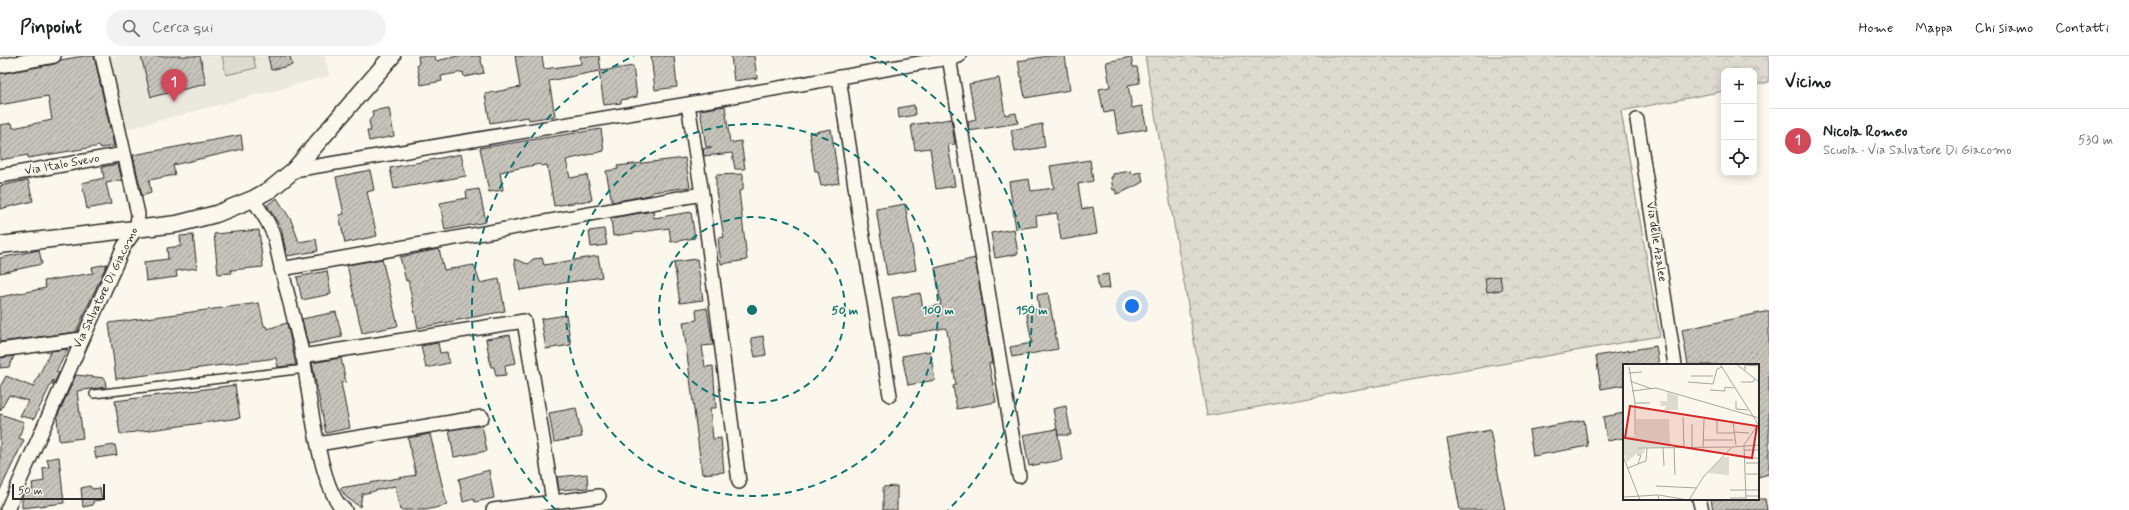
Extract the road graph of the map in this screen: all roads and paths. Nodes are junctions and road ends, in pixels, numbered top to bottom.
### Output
1 (54, 56) edge
2 (102, 56) edge
3 (392, 56) edge
4 (954, 57) edge
5 (0, 66) edge
6 (839, 77) junction
7 (688, 104) junction
8 (1637, 120) dead end
9 (124, 154) junction
10 (294, 170) junction
11 (0, 176) edge
12 (702, 194) junction
13 (253, 200) junction
14 (137, 228) junction
15 (0, 245) edge
16 (281, 269) junction
17 (82, 338) junction
18 (0, 350) edge
19 (302, 356) junction
20 (1675, 364) edge
21 (305, 369) junction
22 (94, 394) dead end
23 (890, 396) dead end
24 (482, 417) dead end
25 (318, 444) junction
26 (1019, 476) dead end
27 (739, 482) dead end
28 (599, 496) dead end
29 (1699, 500) edge
30 (553, 501) junction
31 (6, 510) edge
32 (345, 510) edge
33 (493, 510) edge
34 (1702, 510) edge

1 - 5 street
2 - 9 street, Via Salvatore Di Giacomo
3 - 10 street
4 - 6 street
4 - 26 street
6 - 7 street
6 - 23 street
7 - 10 street
7 - 12 street
8 - 20 street, Via delle Azalee
9 - 11 street, Via Italo Svevo
9 - 14 street, Via Salvatore Di Giacomo
10 - 13 street
12 - 16 street
12 - 27 street
13 - 14 street
13 - 16 street
14 - 15 street
14 - 17 street, Via Salvatore Di Giacomo
16 - 19 street
17 - 18 street
17 - 31 street, Via Salvatore Di Giacomo
19 - 21 street
19 - 30 street
21 - 22 lane
21 - 25 street
24 - 25 street
25 - 32 street
28 - 30 street
29 - 34 street
30 - 33 street

